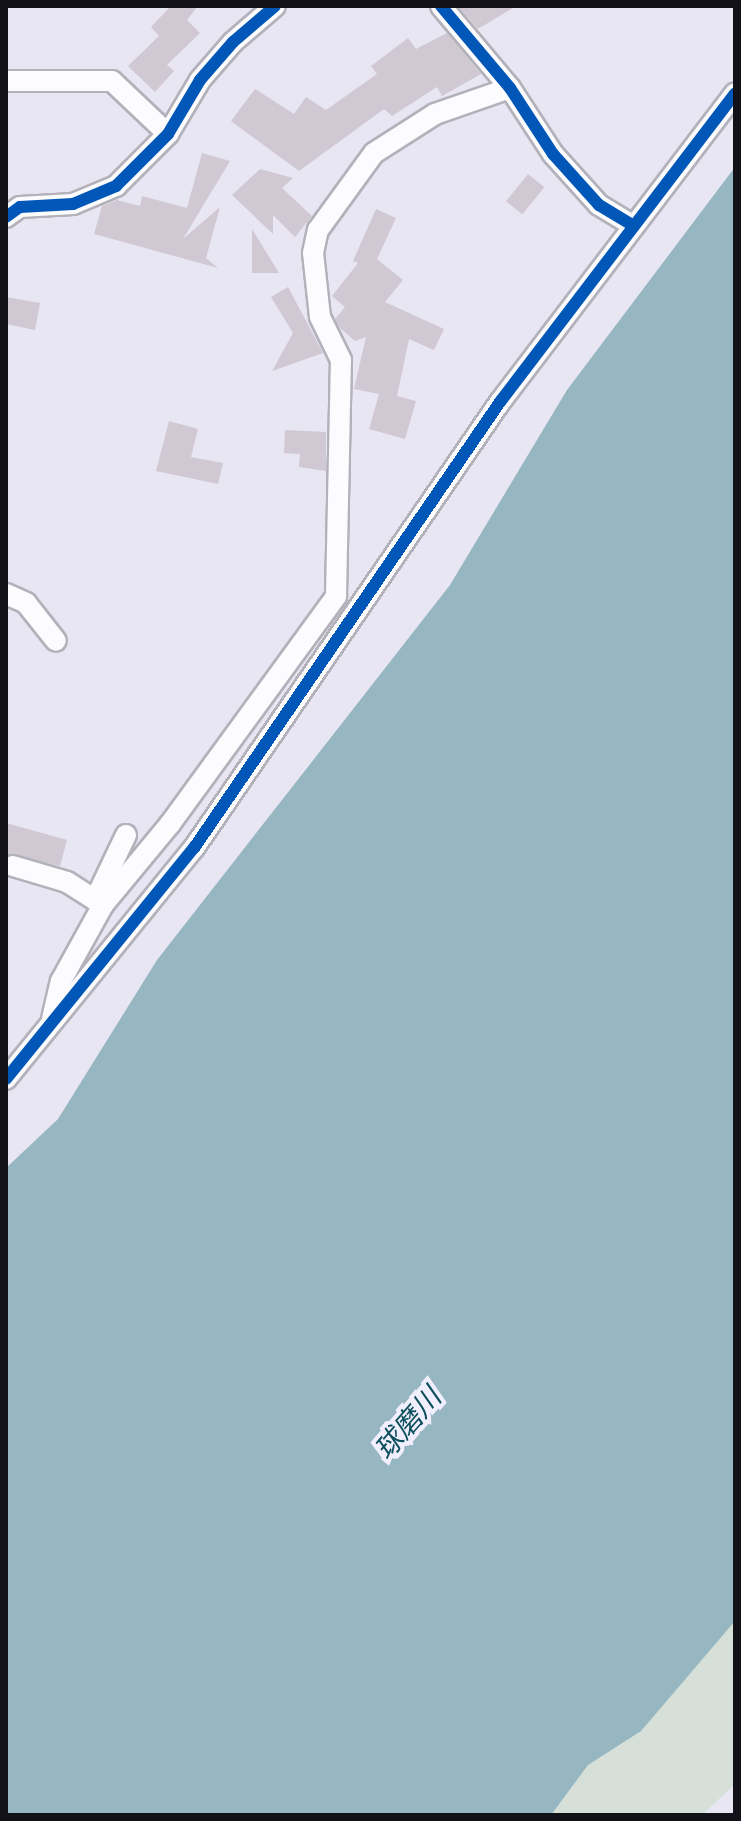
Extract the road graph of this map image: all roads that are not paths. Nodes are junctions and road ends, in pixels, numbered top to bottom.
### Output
1 (275, 6) edge
2 (441, 6) edge
3 (6, 81) edge
4 (510, 88) junction
5 (735, 93) edge
6 (168, 134) junction
7 (6, 217) edge
8 (632, 225) junction
9 (6, 594) edge
10 (56, 641) dead end
11 (126, 835) dead end
12 (13, 866) dead end
13 (99, 903) junction
14 (52, 1022) junction
15 (6, 1079) edge

1 - 6 street
2 - 4 street
3 - 6 street
4 - 8 street
4 - 13 street
5 - 8 street
6 - 7 street
8 - 14 street
9 - 10 street
11 - 13 street
12 - 13 street
13 - 14 street
14 - 15 street

